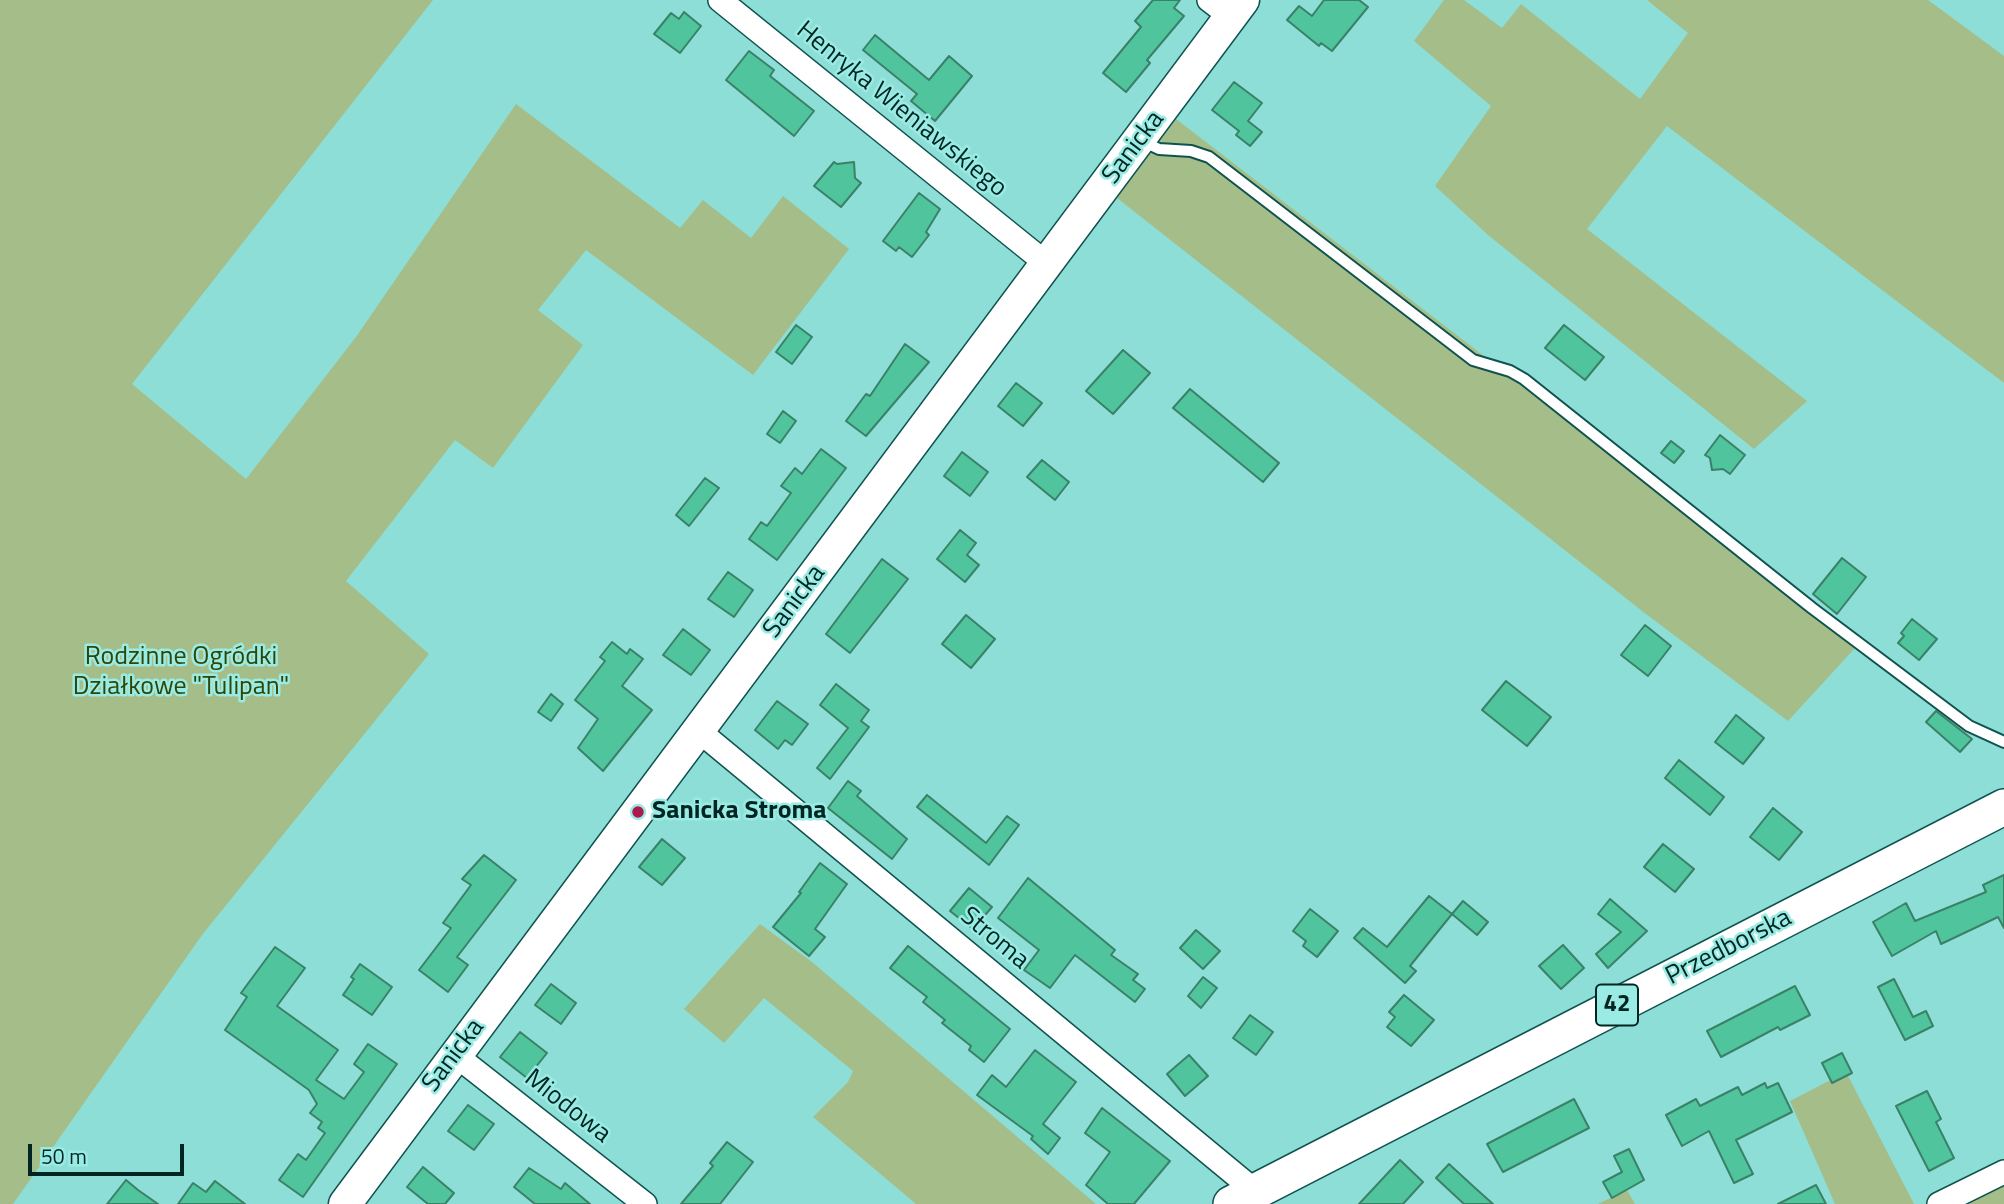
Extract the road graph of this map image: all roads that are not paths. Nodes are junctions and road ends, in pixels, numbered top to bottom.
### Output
1 (720, 0) edge
2 (1228, 6) edge
3 (1139, 140) junction
4 (1047, 264) junction
5 (699, 731) junction
6 (2004, 742) edge
7 (2004, 807) edge
8 (454, 1054) junction
9 (2004, 1172) edge
10 (1243, 1198) edge
11 (345, 1204) edge
12 (645, 1204) edge
13 (1939, 1204) edge

1 - 4 street, Henryka Wieniawskiego
2 - 3 street, Sanicka
3 - 4 street, Sanicka
3 - 6 lane
4 - 5 street, Sanicka
5 - 8 street, Sanicka
5 - 10 street, Stroma
7 - 10 main road, Przedborska / 42
8 - 11 street, Sanicka
8 - 12 street, Miodowa
9 - 13 street

